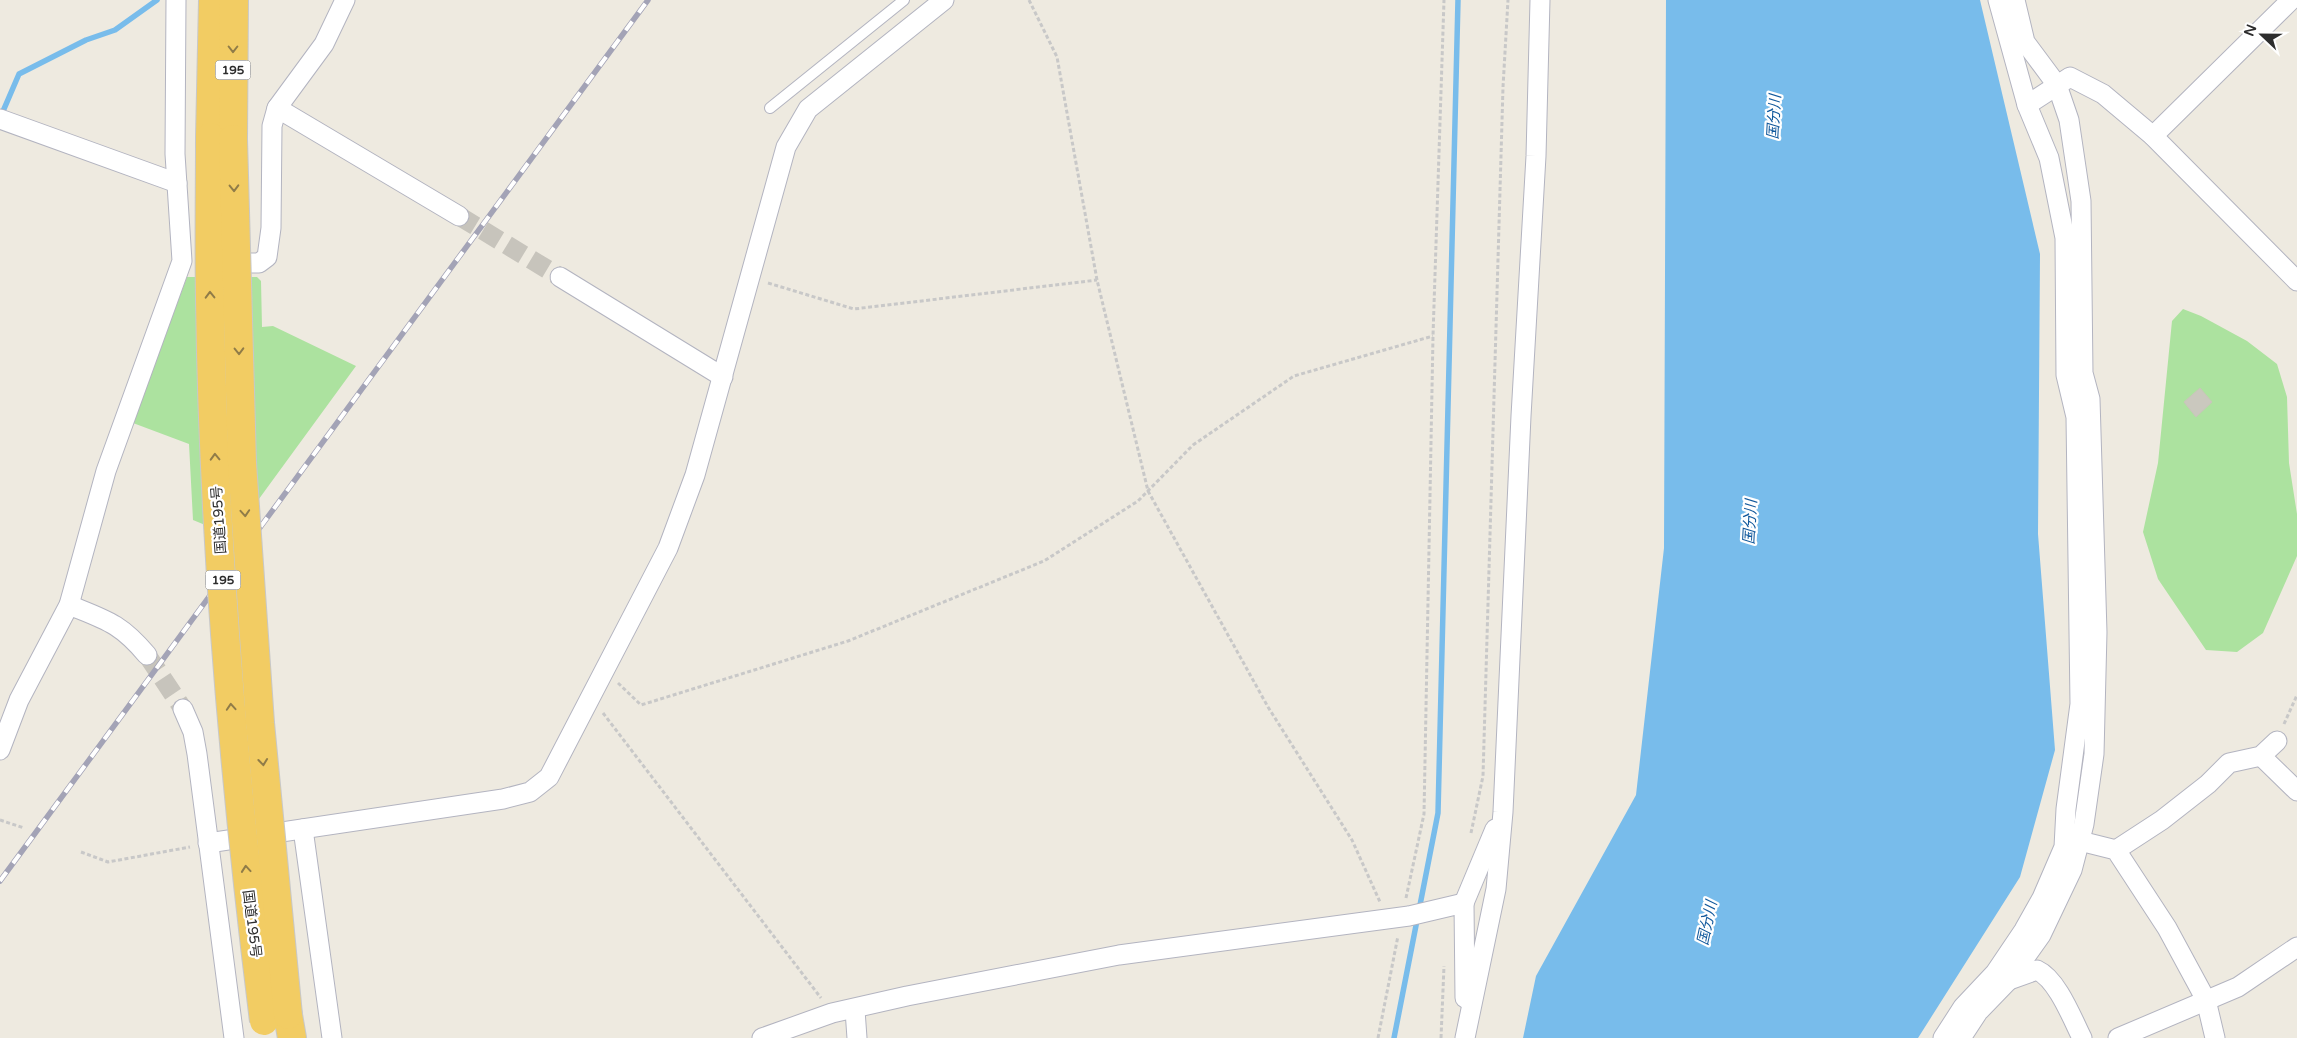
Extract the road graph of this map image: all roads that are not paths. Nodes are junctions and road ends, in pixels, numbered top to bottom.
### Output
1 (176, 0) edge
2 (213, 0) edge
3 (234, 0) edge
4 (345, 0) edge
5 (904, 0) edge
6 (944, 0) edge
7 (1540, 0) edge
8 (1998, 0) edge
9 (2015, 0) edge
10 (2291, 0) edge
11 (2057, 85) junction
12 (2027, 105) junction
13 (277, 108) junction
14 (770, 108) dead end
15 (0, 119) edge
16 (2153, 136) junction
17 (222, 138) junction
18 (177, 183) junction
19 (460, 216) tunnel mouth
20 (182, 261) junction
21 (560, 277) tunnel mouth
22 (2297, 281) edge
23 (723, 377) junction
24 (69, 605) junction
25 (147, 655) tunnel mouth
26 (183, 709) tunnel mouth
27 (2277, 741) road end
28 (0, 750) edge
29 (2261, 756) junction
30 (2297, 791) edge
31 (1503, 812) junction
32 (304, 829) junction
33 (2080, 840) junction
34 (208, 843) junction
35 (2116, 850) junction
36 (1464, 903) junction
37 (2297, 947) edge
38 (2009, 980) junction
39 (2206, 1000) junction
40 (855, 1010) junction
41 (278, 1028) edge
42 (1465, 1037) edge
43 (234, 1038) edge
44 (332, 1038) edge
45 (762, 1038) edge
46 (857, 1038) edge
47 (1943, 1038) edge
48 (1961, 1038) edge
49 (2082, 1038) edge
50 (2118, 1038) edge
51 (2215, 1038) edge

1 - 18 street
2 - 17 highway, 国道195号 / 195
3 -> 17 highway, 国道195号 / 195
4 - 13 street
5 - 14 lane
6 - 23 street
7 - 31 street
8 - 12 street
9 - 11 street
10 - 16 street
11 - 12 street
11 - 16 street
11 - 33 street
12 - 47 street
13 - 19 street
13 - 20 street
15 - 18 street
16 - 22 street
17 - 41 highway, 国道195号 / 195, bridge
18 - 20 street
20 - 24 street
21 - 23 street
23 - 32 street
24 - 25 street
24 - 28 street
26 - 34 street
27 - 29 street
29 - 30 street
29 - 35 street
31 - 36 street
31 - 42 street
32 - 34 street
32 - 44 street
33 - 35 street
33 - 38 street
34 - 43 street
35 - 39 street
36 - 40 street
36 - 42 street
37 - 39 street
38 - 48 street
38 - 49 street
39 - 50 street
39 - 51 street
40 - 45 street
40 - 46 street

